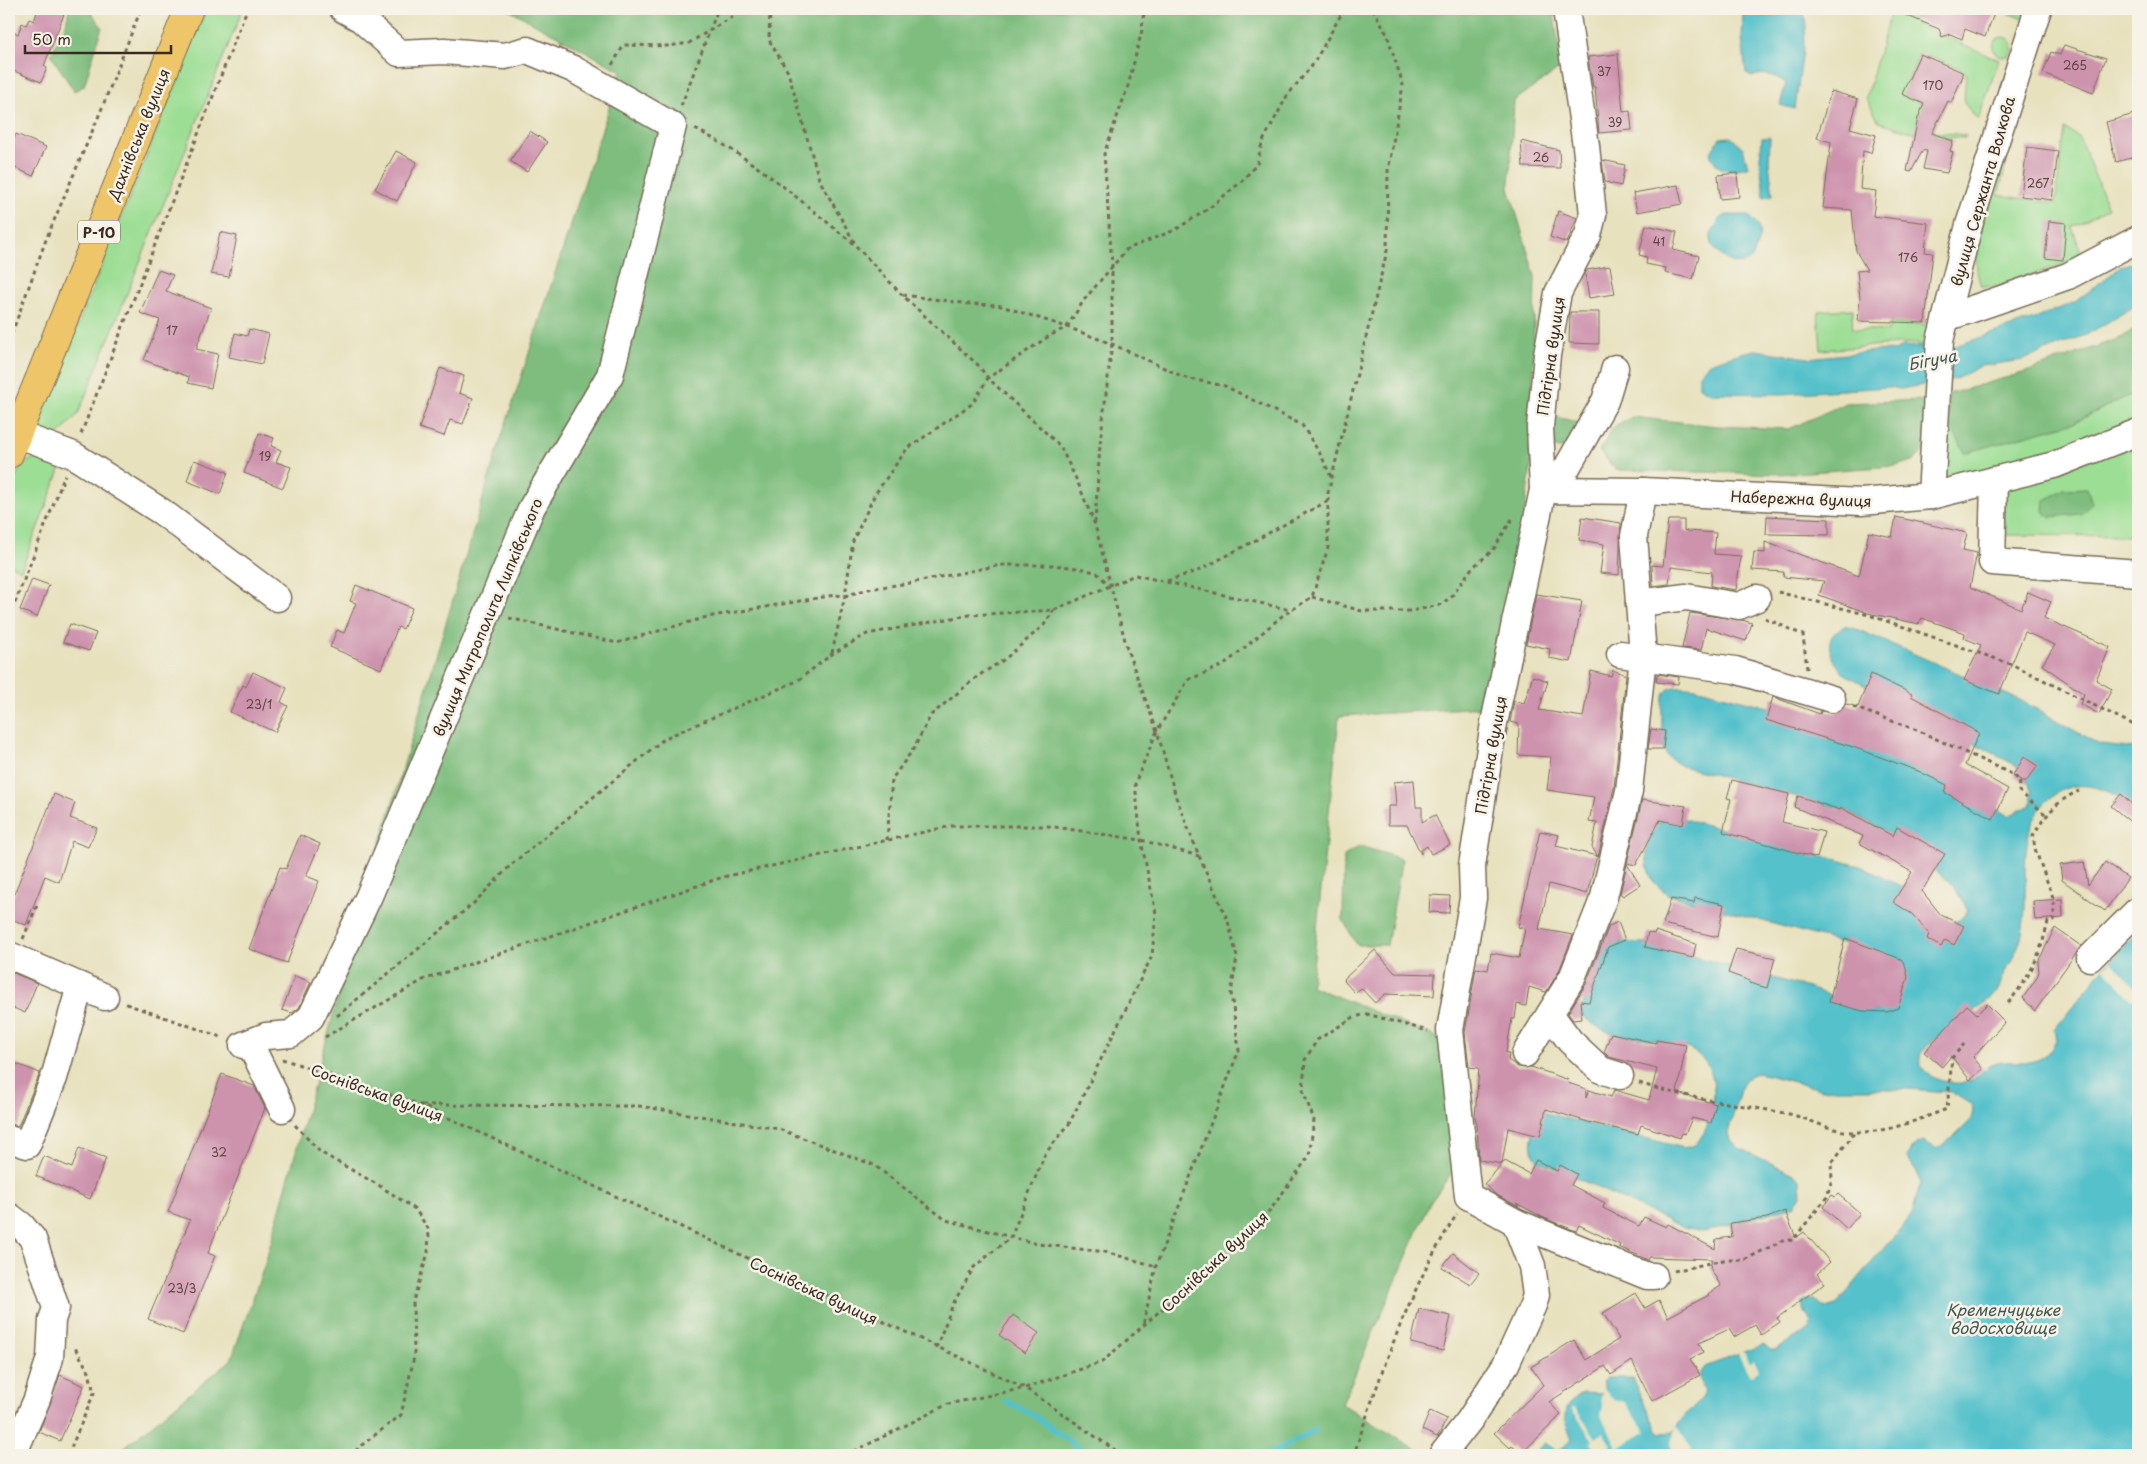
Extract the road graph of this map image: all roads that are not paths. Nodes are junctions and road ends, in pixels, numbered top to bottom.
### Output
1 (189, 9) edge
2 (344, 9) edge
3 (1566, 9) edge
4 (2038, 9) edge
5 (2138, 239) edge
6 (1943, 329) junction
7 (1615, 368) dead end
8 (2138, 432) edge
9 (13, 444) edge
10 (1994, 480) junction
11 (1644, 490) junction
12 (1546, 493) junction
13 (1931, 496) junction
14 (2138, 573) edge
15 (277, 598) dead end
16 (1748, 602) road end
17 (1639, 603) junction
18 (1631, 655) junction
19 (1824, 696) road end
20 (2138, 910) edge
21 (9, 955) edge
22 (2090, 958) dead end
23 (80, 986) junction
24 (105, 996) road end
25 (1550, 1014) junction
26 (1525, 1054) dead end
27 (1620, 1076) road end
28 (282, 1109) road end
29 (9, 1139) edge
30 (9, 1216) edge
31 (1515, 1222) junction
32 (1654, 1276) road end
33 (13, 1455) edge
34 (1442, 1455) edge

1 - 9 main road, Дахнівська вулиця / Р-10
2 - 28 street, вулиця Митрополита Липківського
3 - 12 street, Підгірна вулиця
4 - 6 street, вулиця Сержанта Волкова
5 - 6 street
6 - 13 street, вулиця Сержанта Волкова
7 - 12 street
8 - 10 street, Набережна вулиця
9 - 15 street
10 - 13 street, Набережна вулиця
10 - 14 street
11 - 12 street, Набережна вулиця
11 - 13 street, Набережна вулиця
11 - 17 street
12 - 31 street, Підгірна вулиця
16 - 17 street
17 - 18 street
18 - 19 street
18 - 25 street
20 - 22 street
21 - 23 street
23 - 24 street
23 - 29 street
25 - 26 street
25 - 27 street
30 - 33 street
31 - 32 street
31 - 34 street

